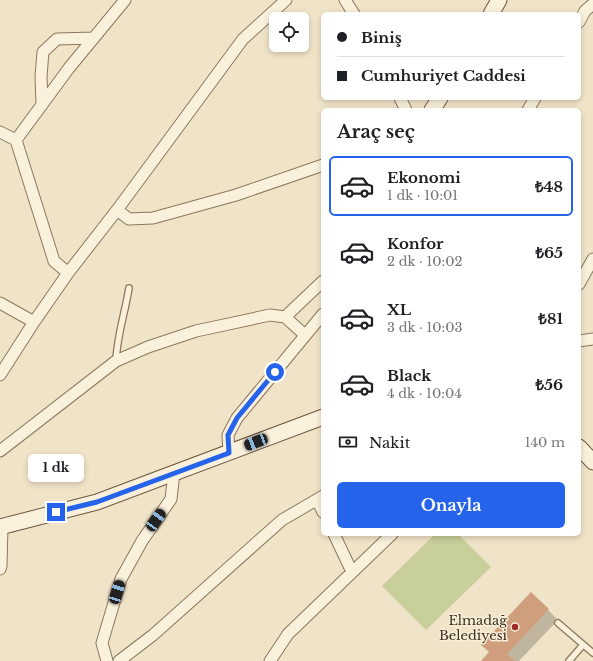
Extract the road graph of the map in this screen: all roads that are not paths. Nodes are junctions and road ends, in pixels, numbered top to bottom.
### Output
1 (125, 0) edge
2 (286, 0) edge
3 (345, 0) edge
4 (499, 0) edge
5 (593, 4) edge
6 (353, 12) edge
7 (491, 12) edge
8 (581, 18) edge
9 (94, 38) junction
10 (42, 105) junction
11 (0, 132) edge
12 (16, 140) junction
13 (321, 166) edge
14 (117, 210) junction
15 (593, 259) edge
16 (68, 273) junction
17 (581, 280) edge
18 (321, 283) edge
19 (129, 288) dead end
20 (0, 303) edge
21 (321, 316) edge
22 (285, 317) junction
23 (34, 322) junction
24 (304, 335) junction
25 (593, 339) edge
26 (581, 341) edge
27 (116, 361) junction
28 (0, 375) edge
29 (321, 418) edge
30 (585, 450) edge
31 (0, 451) edge
32 (229, 453) junction
33 (593, 462) edge
34 (174, 473) junction
35 (320, 498) edge
36 (1, 527) edge
37 (335, 536) edge
38 (390, 536) edge
39 (0, 569) edge
40 (352, 572) junction
41 (558, 623) dead end
42 (583, 645) junction
43 (593, 653) edge
44 (107, 661) edge
45 (120, 661) edge
46 (270, 661) edge
47 (569, 661) edge

1 - 9 street
2 - 14 street
3 - 6 street
4 - 7 street
5 - 8 street
9 - 10 street
9 - 10 street
10 - 12 street
11 - 12 street
12 - 16 street
13 - 14 street
14 - 16 street
15 - 17 street
16 - 23 street
18 - 22 street
19 - 27 lane
20 - 23 street
21 - 24 street
22 - 24 street
22 - 27 street
23 - 28 street
24 - 32 street
25 - 26 street
27 - 31 street
29 - 32 street
30 - 33 street
32 - 34 street
34 - 36 street
34 - 44 street
35 - 45 street
36 - 39 street
37 - 40 street
38 - 40 street
40 - 46 street
41 - 42 lane
42 - 43 lane
42 - 47 lane

